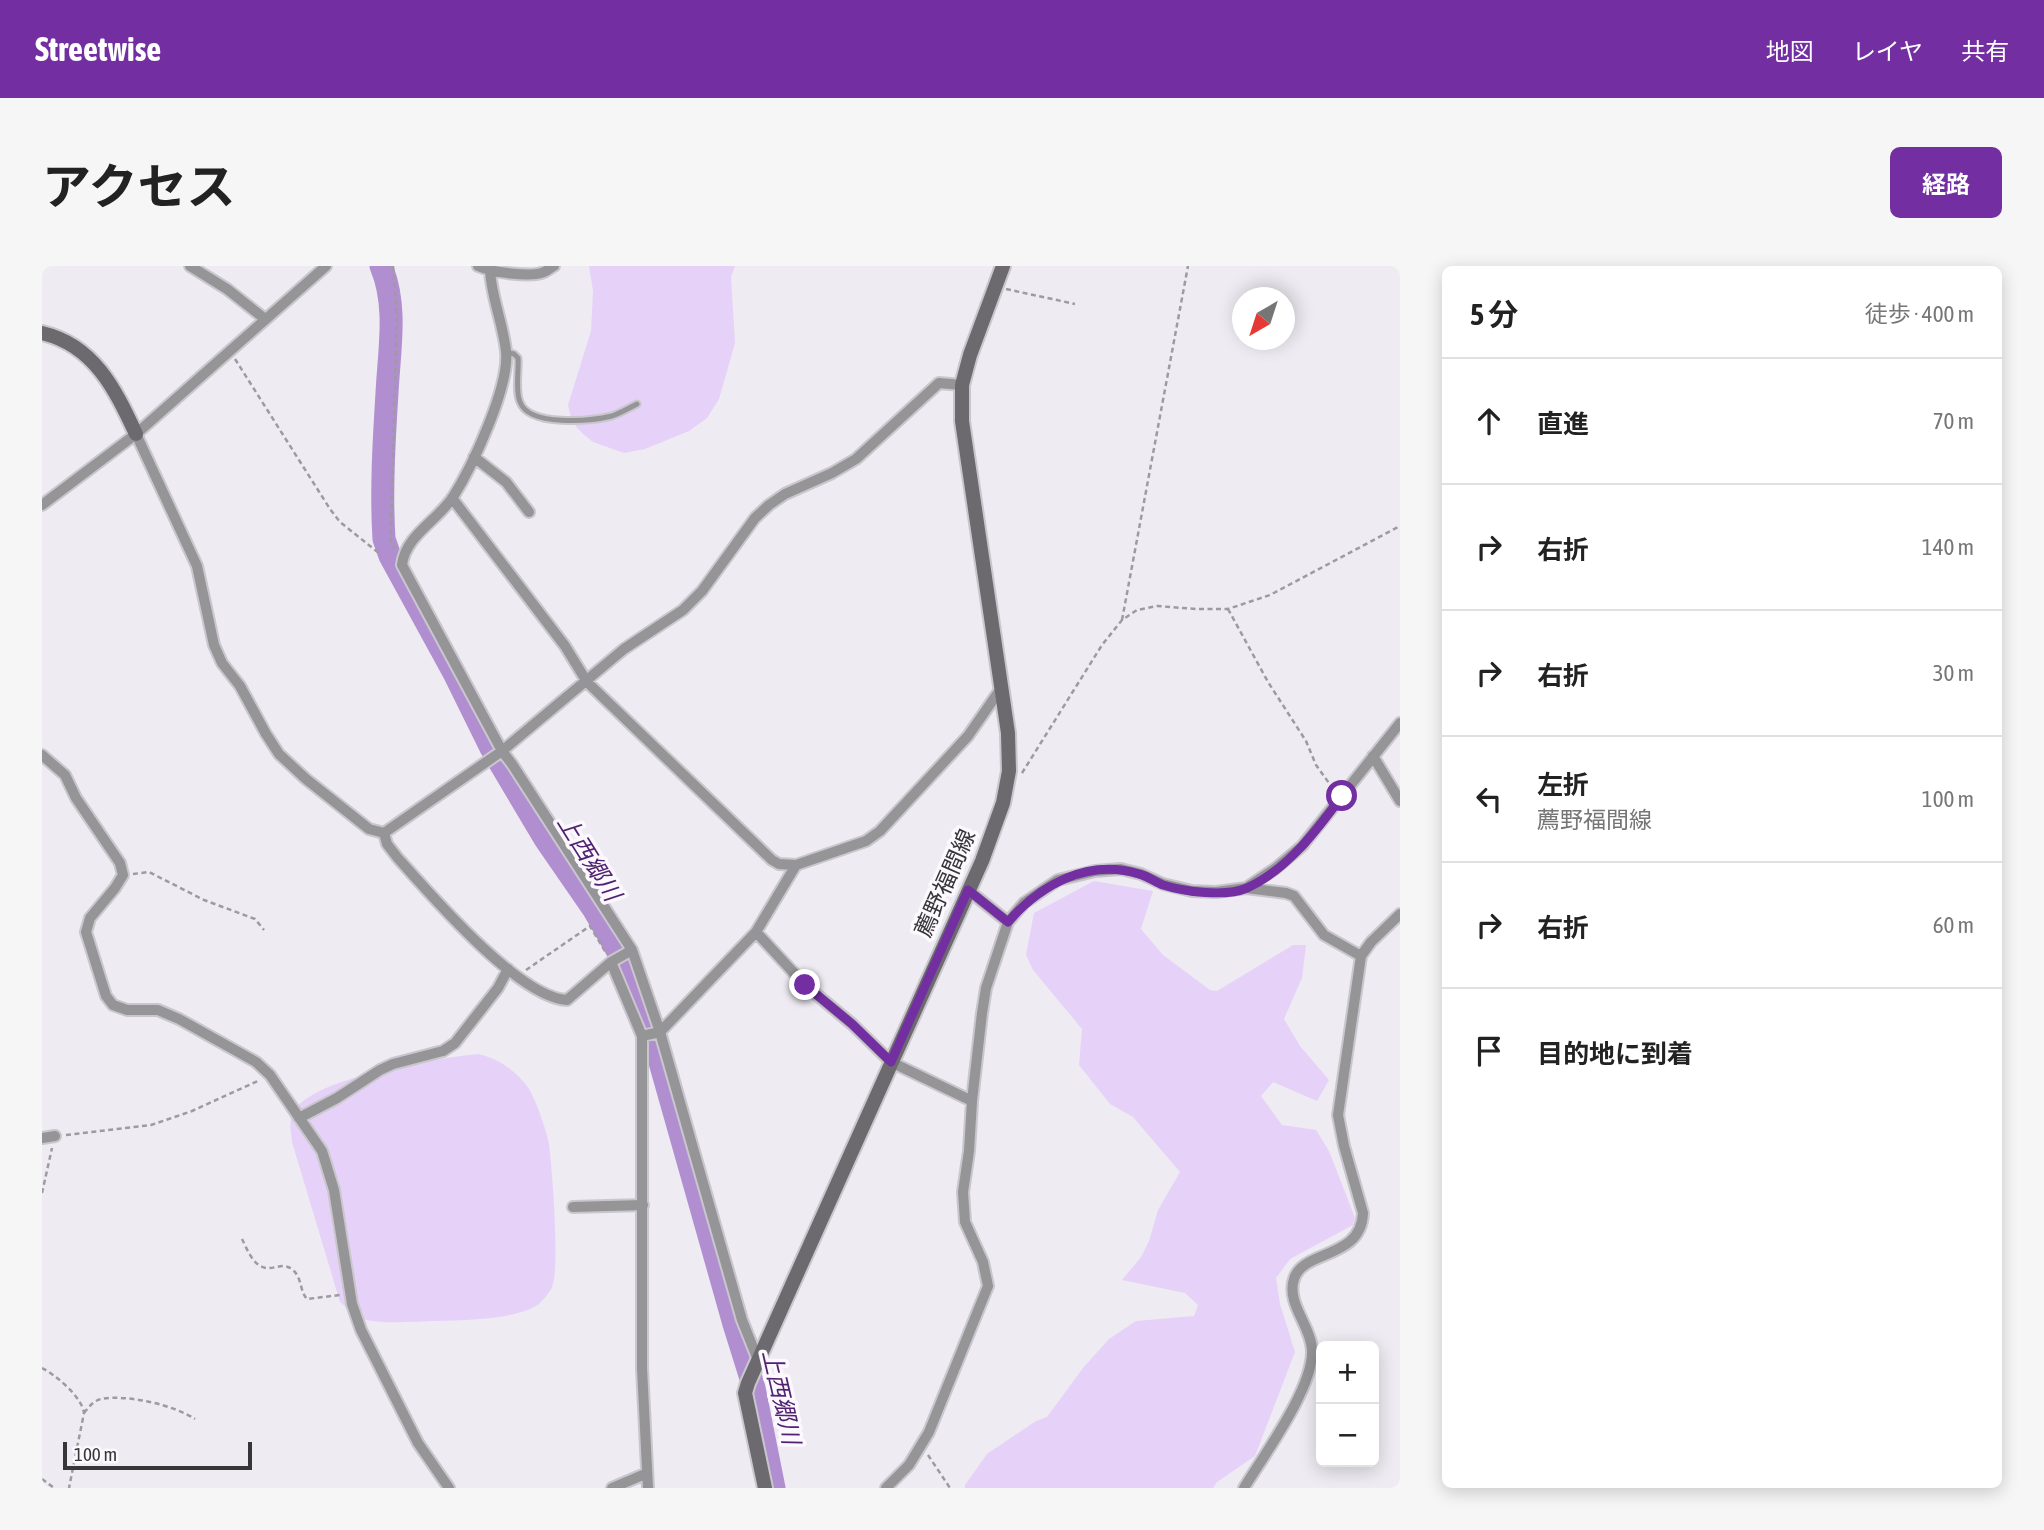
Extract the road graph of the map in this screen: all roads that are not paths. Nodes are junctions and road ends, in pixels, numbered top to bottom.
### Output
1 (190, 266) edge
2 (326, 266) edge
3 (478, 266) edge
4 (554, 266) edge
5 (998, 268) edge
6 (490, 271) junction
7 (265, 319) junction
8 (42, 333) edge
9 (506, 352) junction
10 (962, 385) junction
11 (637, 404) dead end
12 (136, 434) junction
13 (474, 457) junction
14 (452, 499) junction
15 (42, 505) edge
16 (529, 513) dead end
17 (587, 682) junction
18 (1002, 687) junction
19 (1400, 723) edge
20 (502, 751) junction
21 (42, 755) edge
22 (1373, 756) junction
23 (1400, 801) edge
24 (384, 833) junction
25 (796, 865) junction
26 (1246, 888) junction
27 (968, 890) junction
28 (1400, 914) edge
29 (1008, 922) junction
30 (755, 932) junction
31 (621, 956) junction
32 (1361, 956) junction
33 (513, 973) junction
34 (652, 1034) junction
35 (891, 1062) junction
36 (972, 1101) junction
37 (299, 1118) junction
38 (54, 1136) road end
39 (42, 1138) edge
40 (643, 1205) junction
41 (573, 1207) dead end
42 (756, 1364) junction
43 (645, 1474) junction
44 (449, 1488) edge
45 (612, 1488) edge
46 (648, 1488) edge
47 (765, 1488) edge
48 (886, 1488) edge
49 (1244, 1488) edge

1 - 7 street
2 - 7 street
3 - 6 street
4 - 6 street
5 - 10 main road, 薦野福間線
6 - 9 street
7 - 12 street
8 - 12 main road
9 - 11 lane
9 - 13 street
10 - 17 street
10 - 18 main road, 薦野福間線
12 - 15 street
12 - 24 street
13 - 14 street
13 - 16 street
14 - 17 street
14 - 20 street
17 - 20 street
17 - 25 street
18 - 25 street
18 - 27 main road, 薦野福間線
19 - 22 street
20 - 24 street
20 - 31 street
21 - 37 street
22 - 23 street
22 - 26 street
24 - 33 street
25 - 30 street
26 - 29 street
26 - 32 street
27 - 29 street
27 - 35 main road, 薦野福間線
28 - 32 street
29 - 36 street
30 - 34 street
30 - 35 street
31 - 33 street
31 - 34 street
31 - 34 street
32 - 49 street
33 - 37 street
34 - 40 street
34 - 42 street
35 - 36 street
35 - 42 main road, 薦野福間線
36 - 48 street
37 - 44 street
38 - 39 street
40 - 41 street
40 - 43 street
42 - 47 main road, 薦野福間線
43 - 45 street
43 - 46 street

